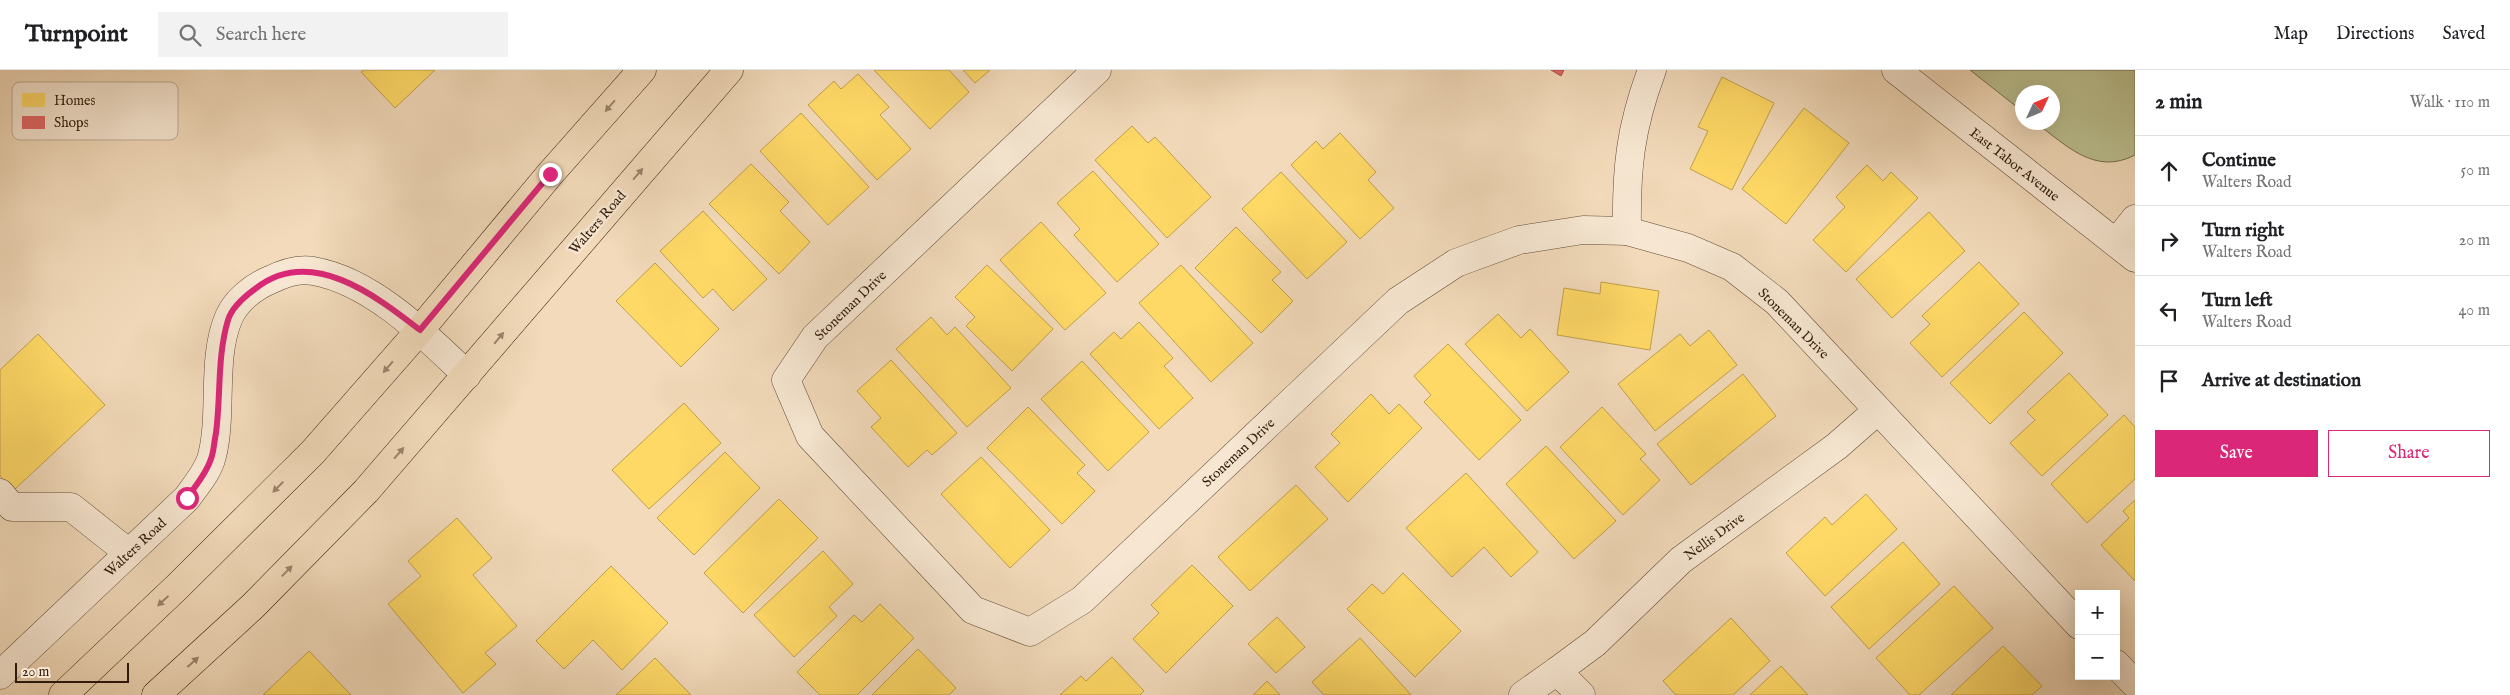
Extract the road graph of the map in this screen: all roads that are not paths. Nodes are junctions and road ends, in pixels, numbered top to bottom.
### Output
1 (642, 70) edge
2 (729, 70) edge
3 (1097, 70) edge
4 (1652, 70) edge
5 (1896, 70) edge
6 (2135, 218) edge
7 (1627, 232) junction
8 (2126, 251) edge
9 (420, 330) junction
10 (468, 376) junction
11 (1878, 410) junction
12 (0, 493) edge
13 (129, 553) junction
14 (2075, 621) edge
15 (2120, 668) edge
16 (1557, 671) junction
17 (0, 674) edge
18 (2135, 684) edge
19 (62, 695) edge
20 (156, 695) edge
21 (1523, 695) edge
22 (1581, 695) edge

1 -> 9 main road
10 -> 2 main road, Walters Road
3 - 7 street, Stoneman Drive
4 - 7 street
5 - 8 street, East Tabor Avenue
6 - 8 street
7 - 11 street, Stoneman Drive
9 - 10 street, Walters Road
9 - 13 street, Walters Road
9 -> 19 main road
20 -> 10 main road, Walters Road
11 - 14 street, Stoneman Drive
11 - 16 street, Nellis Drive
12 - 13 street
13 - 17 street, Walters Road
15 - 18 street
16 - 21 street, Nellis Drive
16 - 22 street

